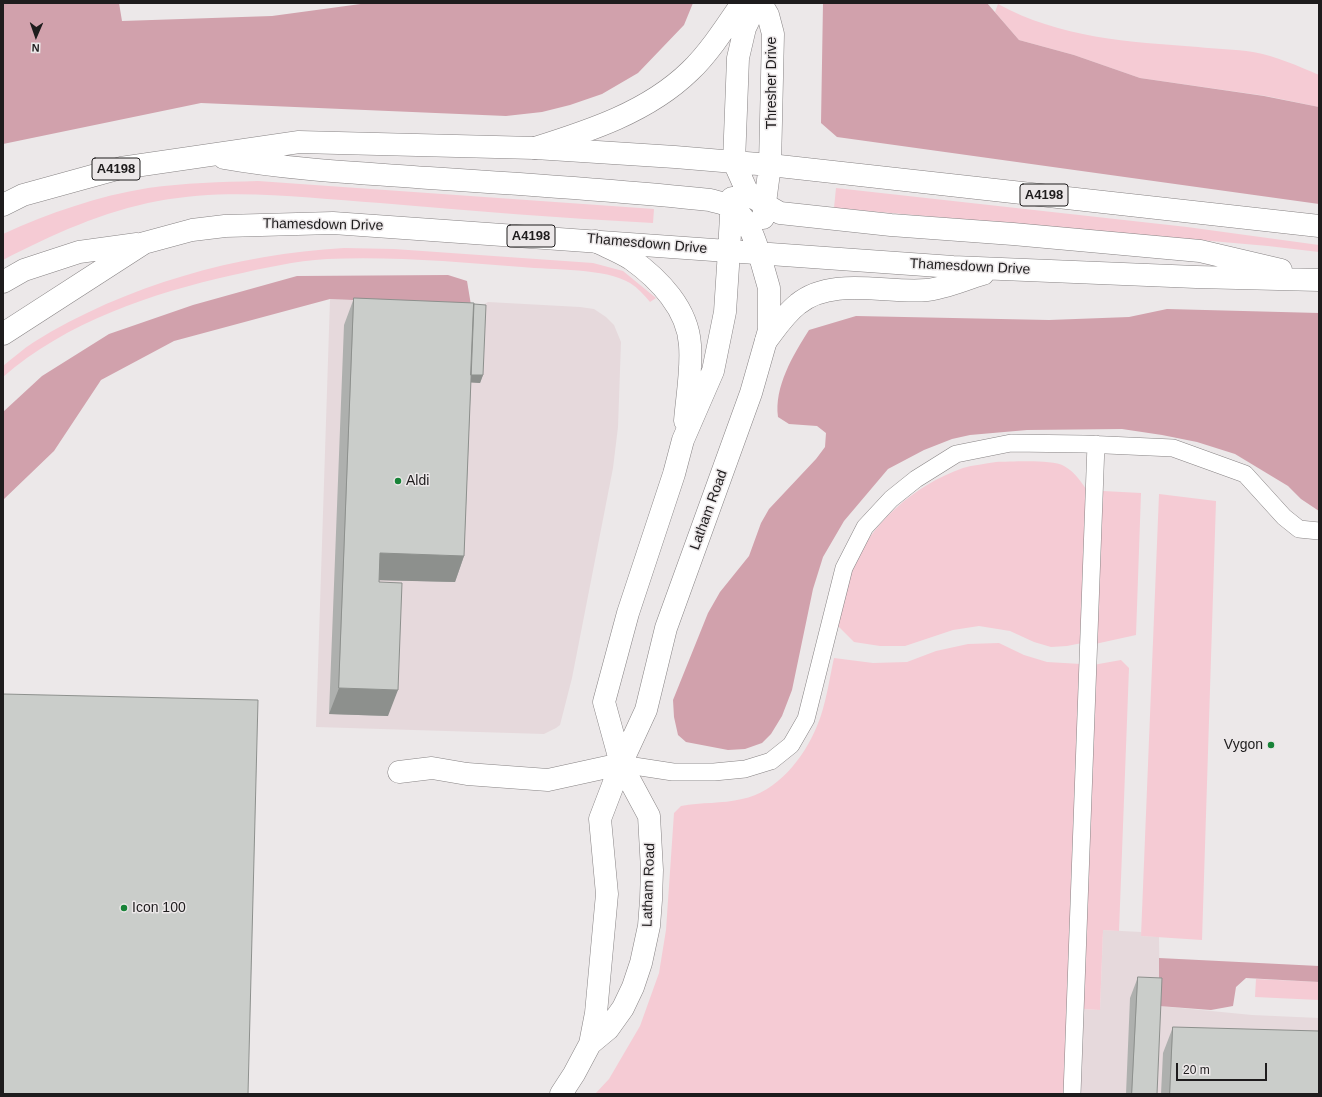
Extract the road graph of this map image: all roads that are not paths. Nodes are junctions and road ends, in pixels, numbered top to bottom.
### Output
1 (742, 3) edge
2 (757, 3) edge
3 (761, 3) edge
4 (535, 148) junction
5 (212, 155) junction
6 (734, 162) junction
7 (770, 165) junction
8 (13, 196) edge
9 (3, 205) edge
10 (765, 206) junction
11 (731, 207) junction
12 (1319, 226) edge
13 (593, 240) junction
14 (144, 243) junction
15 (729, 251) junction
16 (759, 253) junction
17 (1000, 269) junction
18 (1319, 279) edge
19 (3, 282) edge
20 (3, 334) edge
21 (766, 341) junction
22 (683, 440) junction
23 (1096, 444) junction
24 (1319, 531) edge
25 (621, 764) junction
26 (399, 772) dead end
27 (590, 1044) junction
28 (561, 1094) edge
29 (1072, 1094) edge

1 - 4 main road
2 - 6 main road, Thresher Drive
3 - 7 main road, Thresher Drive
4 - 5 main road, A4198
4 - 6 main road, A4198
5 - 8 main road, A4198
5 - 11 main road
6 - 7 main road, A4198
6 - 10 main road
6 - 11 main road, Thresher Drive
7 - 10 main road, Thresher Drive
7 - 12 main road, A4198
8 - 9 main road, A4198
10 - 16 main road, Thresher Drive
10 - 18 main road
11 - 15 main road, Latham Road
11 - 16 main road, Latham Road
13 - 14 main road, Thamesdown Drive / A4198
13 - 15 main road, Thamesdown Drive / A4198
13 - 22 main road, Latham Road
14 - 19 main road
14 - 20 main road, Thamesdown Drive / A4198
15 - 16 main road, Thamesdown Drive / A4198
15 - 22 main road, Latham Road
16 - 17 main road, Thamesdown Drive / A4198
16 - 21 main road, Latham Road
17 - 18 main road, Thamesdown Drive / A4198
17 - 21 main road
21 - 25 main road, Latham Road
22 - 25 main road, Latham Road
23 - 24 lane
23 - 25 lane
23 - 29 lane
25 - 26 main road
25 - 27 main road, Latham Road
25 - 27 main road, Latham Road
27 - 28 main road, Latham Road

